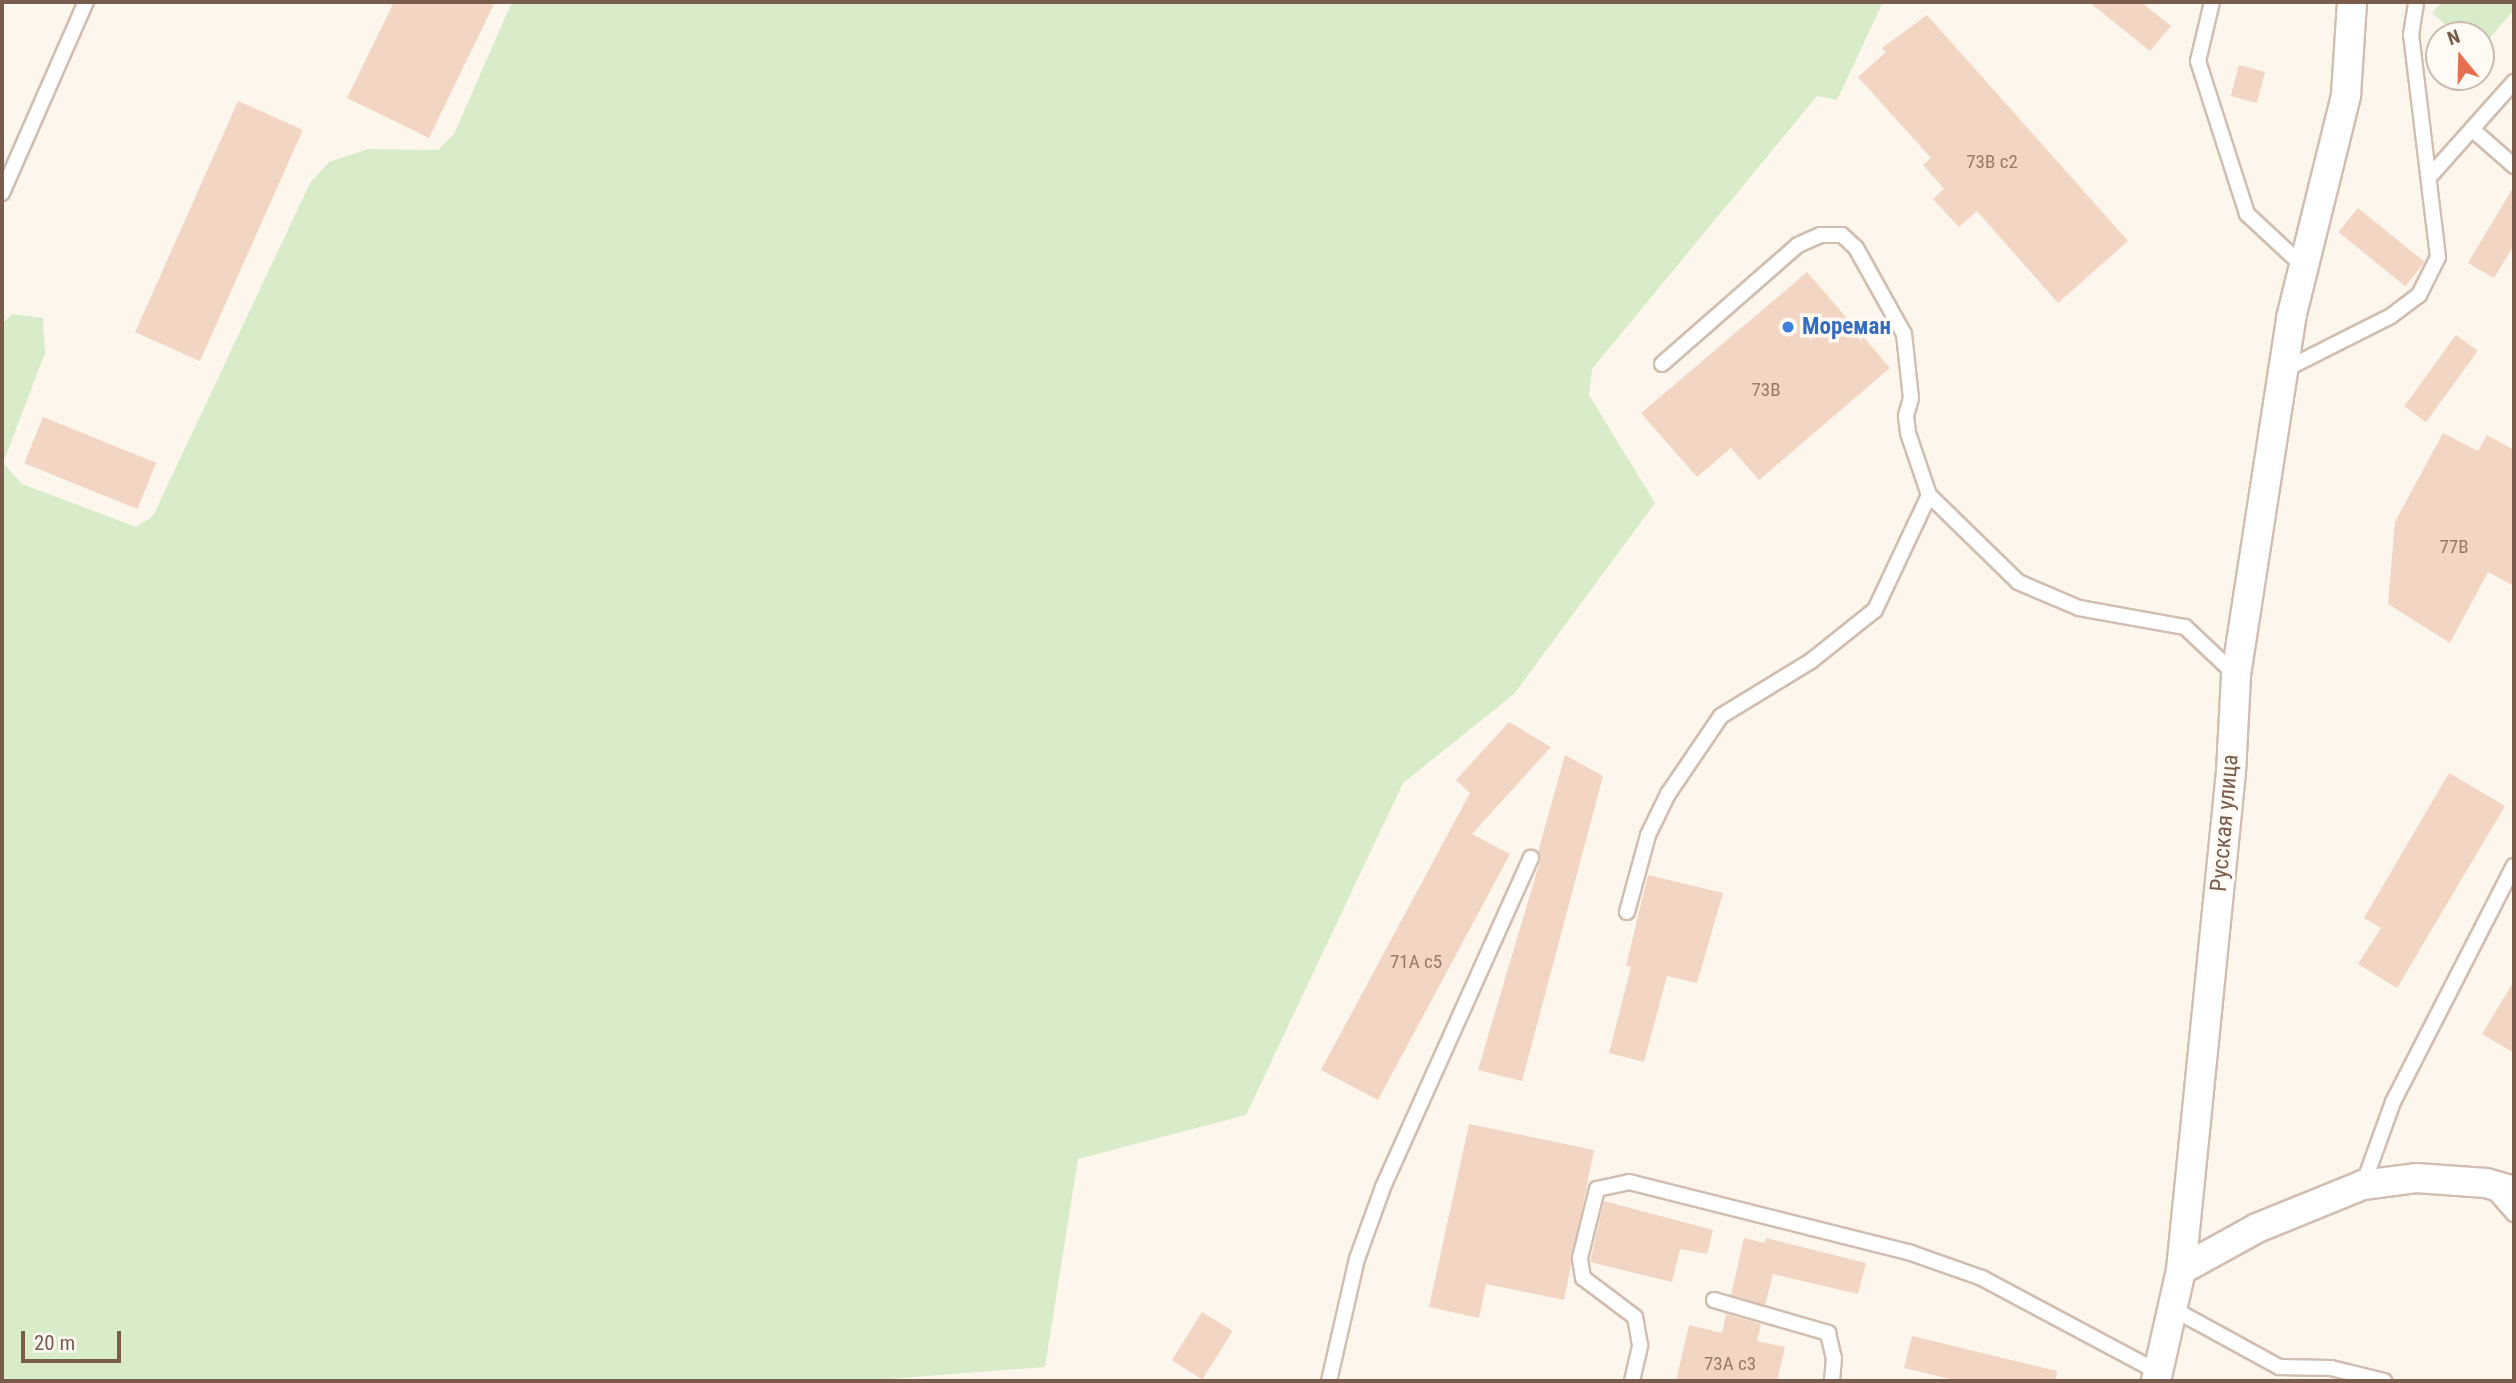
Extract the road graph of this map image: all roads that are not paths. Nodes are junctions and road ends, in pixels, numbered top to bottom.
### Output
1 (86, 2) edge
2 (2212, 2) edge
3 (2351, 2) edge
4 (2416, 2) edge
5 (2514, 82) edge
6 (2473, 130) junction
7 (2514, 166) edge
8 (2431, 175) junction
9 (2, 193) edge
10 (2304, 267) junction
11 (1662, 364) dead end
12 (2284, 370) junction
13 (1929, 495) junction
14 (2236, 675) junction
15 (1531, 859) dead end
16 (2514, 866) edge
17 (1627, 912) dead end
18 (2486, 1183) junction
19 (2363, 1185) junction
20 (2514, 1192) edge
21 (2514, 1214) edge
22 (2181, 1270) junction
23 (1714, 1300) dead end
24 (2175, 1310) junction
25 (2329, 1375) edge
26 (2157, 1377) edge
27 (1329, 1381) edge
28 (1632, 1381) edge
29 (1832, 1381) edge
30 (2384, 1381) edge

1 - 9 lane
2 - 10 lane
3 - 10 street, Русская улица
4 - 8 lane
5 - 6 lane
6 - 7 lane
6 - 8 lane
8 - 12 lane
10 - 12 street, Русская улица
11 - 13 lane
12 - 14 street, Русская улица
13 - 14 lane
13 - 17 lane
14 - 22 street, Русская улица
15 - 27 lane
16 - 19 lane
18 - 19 street
18 - 20 street
18 - 21 lane
19 - 22 street
22 - 24 street, Русская улица
23 - 29 lane
24 - 25 lane
24 - 26 street, Русская улица
25 - 30 lane
26 - 28 lane

